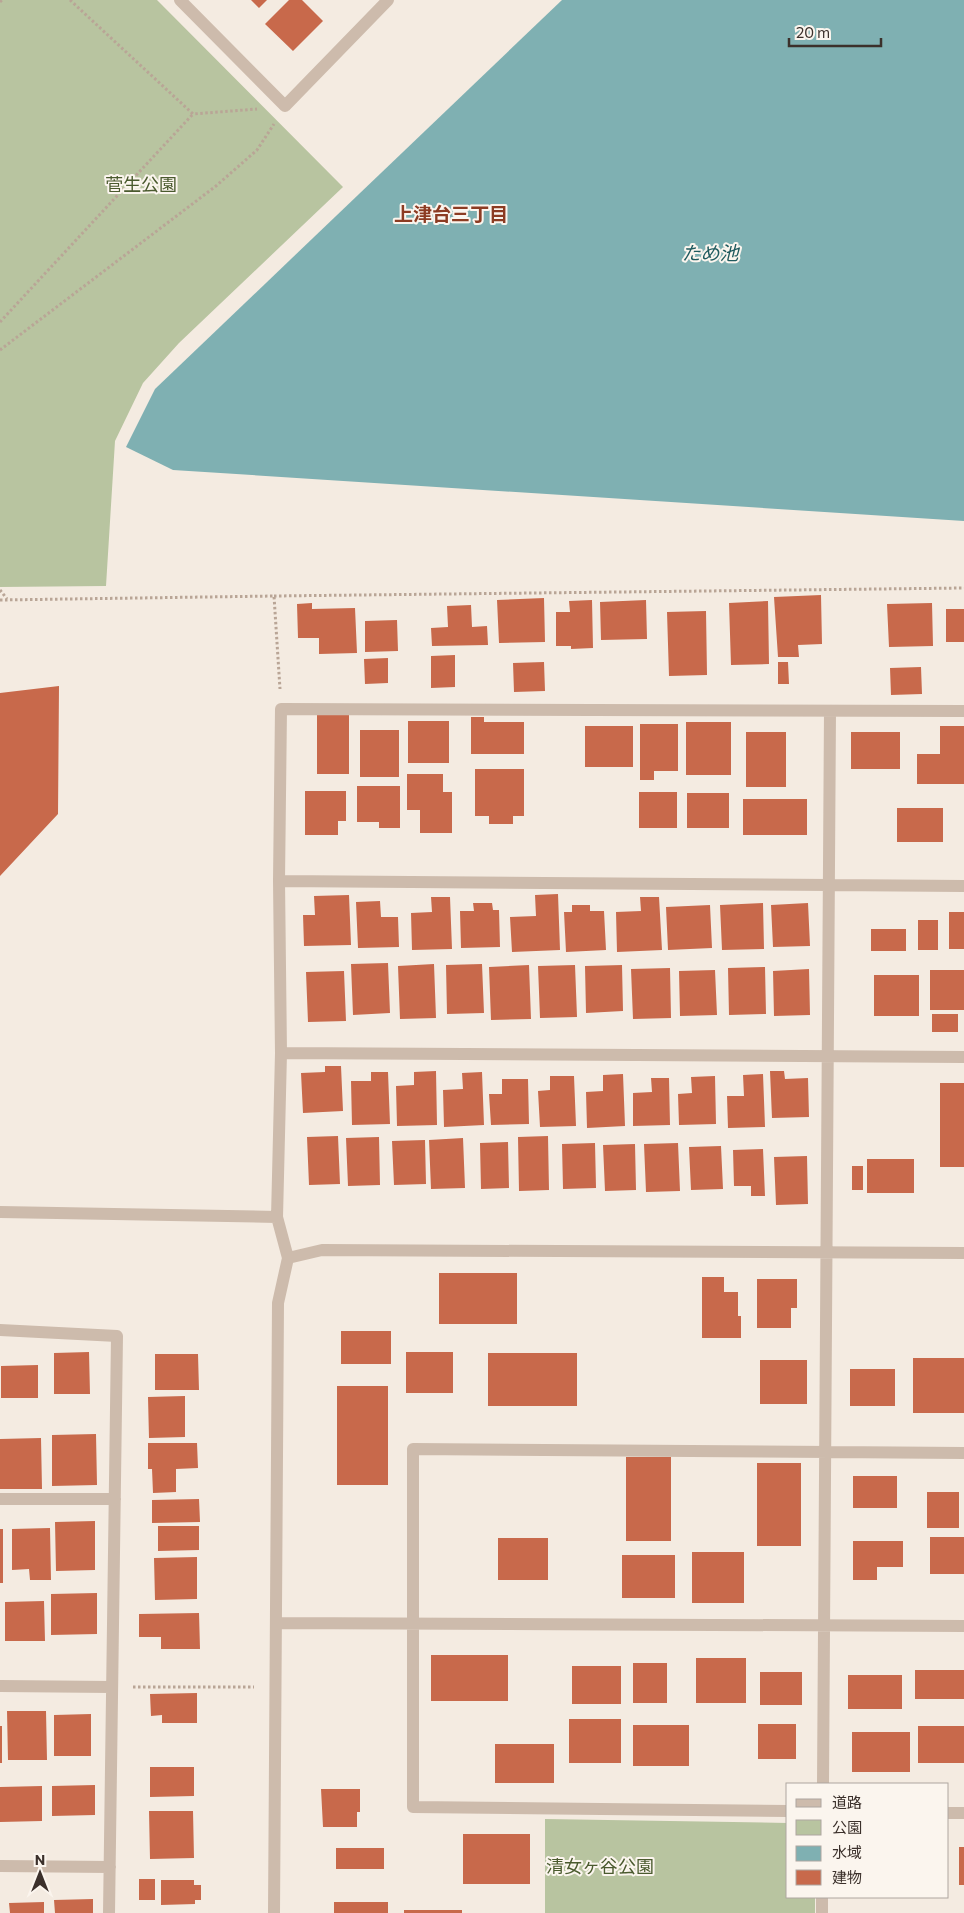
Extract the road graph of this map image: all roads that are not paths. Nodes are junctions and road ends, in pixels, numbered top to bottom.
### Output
1 (180, 0) edge
2 (388, 0) edge
3 (830, 711) junction
4 (964, 711) edge
5 (279, 881) junction
6 (828, 885) junction
7 (964, 886) edge
8 (281, 1053) junction
9 (828, 1056) junction
10 (964, 1057) edge
11 (0, 1212) edge
12 (277, 1217) junction
13 (826, 1253) junction
14 (964, 1253) edge
15 (288, 1258) junction
16 (0, 1330) edge
17 (825, 1452) junction
18 (964, 1453) edge
19 (0, 1499) edge
20 (115, 1499) junction
21 (276, 1623) junction
22 (413, 1623) junction
23 (824, 1626) junction
24 (964, 1626) edge
25 (0, 1686) edge
26 (112, 1687) junction
27 (823, 1783) edge
28 (786, 1811) edge
29 (949, 1813) edge
30 (964, 1813) edge
31 (0, 1866) edge
32 (110, 1867) junction
33 (822, 1898) edge
34 (109, 1913) edge
35 (274, 1913) edge
36 (822, 1913) edge

1 - 2 street
3 - 4 street
3 - 5 street
3 - 6 street
5 - 6 street
5 - 8 street
6 - 7 street
6 - 9 street
8 - 9 street
8 - 12 street
9 - 10 street
9 - 13 street
11 - 12 street
12 - 15 street
13 - 14 street
13 - 15 street
13 - 17 street
15 - 21 street
16 - 20 street
17 - 18 street
17 - 22 street
17 - 23 street
19 - 20 street
20 - 26 street
21 - 22 street
21 - 35 street
22 - 23 street
22 - 28 street
23 - 24 street
23 - 27 street
25 - 26 street
26 - 32 street
29 - 30 street
31 - 32 street
32 - 34 street
33 - 36 street

